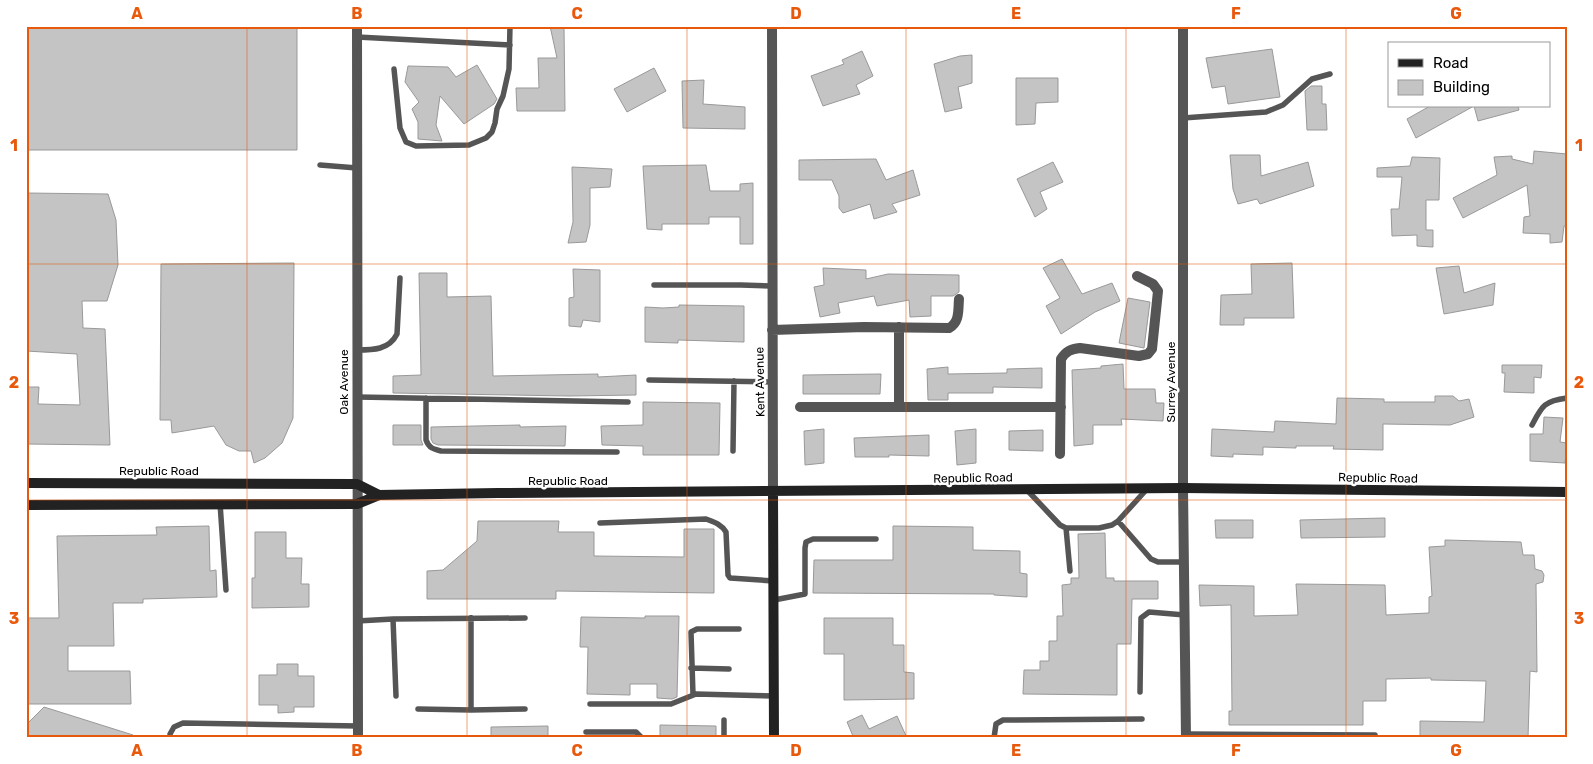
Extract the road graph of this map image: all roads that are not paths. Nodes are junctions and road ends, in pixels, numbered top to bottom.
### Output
1 (357, 26) edge
2 (510, 26) edge
3 (772, 26) edge
4 (1183, 26) edge
5 (357, 37) junction
6 (510, 45) junction
7 (394, 69) dead end
8 (1330, 74) dead end
9 (1183, 118) junction
10 (320, 165) dead end
11 (357, 168) junction
12 (1137, 276) dead end
13 (400, 278) dead end
14 (654, 285) dead end
15 (772, 286) junction
16 (959, 299) dead end
17 (899, 327) junction
18 (772, 330) junction
19 (357, 350) junction
20 (649, 380) dead end
21 (734, 381) junction
22 (773, 382) junction
23 (357, 397) junction
24 (426, 398) junction
25 (1567, 398) edge
26 (628, 402) dead end
27 (800, 407) dead end
28 (899, 407) junction
29 (1061, 407) junction
30 (1532, 425) dead end
31 (733, 451) dead end
32 (617, 452) dead end
33 (1060, 454) dead end
34 (26, 483) edge
35 (357, 484) junction
36 (1183, 488) junction
37 (1147, 489) junction
38 (1027, 490) junction
39 (773, 492) junction
40 (1567, 492) edge
41 (379, 495) junction
42 (220, 504) junction
43 (357, 504) junction
44 (26, 505) edge
45 (1118, 521) junction
46 (600, 523) dead end
47 (1066, 528) junction
48 (876, 539) dead end
49 (1184, 562) junction
50 (1070, 571) dead end
51 (774, 581) junction
52 (226, 590) dead end
53 (774, 600) junction
54 (1185, 615) junction
55 (472, 618) junction
56 (525, 618) dead end
57 (393, 619) junction
58 (357, 621) junction
59 (739, 629) dead end
60 (691, 668) junction
61 (730, 669) dead end
62 (1140, 692) dead end
63 (693, 695) junction
64 (396, 696) dead end
65 (774, 696) junction
66 (590, 704) dead end
67 (418, 709) dead end
68 (525, 709) dead end
69 (471, 710) junction
70 (1142, 719) dead end
71 (724, 720) dead end
72 (358, 726) junction
73 (586, 732) dead end
74 (1375, 735) dead end
75 (1186, 736) edge
76 (170, 738) edge
77 (358, 738) edge
78 (642, 738) edge
79 (724, 738) edge
80 (774, 738) edge
81 (994, 738) edge

1 - 5 street, Oak Avenue
2 - 6 lane
3 - 15 street, Kent Avenue
4 - 9 street, Surrey Avenue
5 - 6 lane
5 - 11 street, Oak Avenue
6 - 7 lane
8 - 9 lane
9 - 36 street, Surrey Avenue
10 - 11 lane
11 - 19 street, Oak Avenue
12 - 29 street
13 - 19 lane
14 - 15 lane
15 - 18 street, Kent Avenue
16 - 17 street
17 - 18 street
17 - 28 street
18 - 22 street, Kent Avenue
19 - 23 street, Oak Avenue
20 - 21 lane
21 - 22 lane
21 - 31 lane
22 - 39 street, Kent Avenue
23 - 24 lane
23 - 35 street, Oak Avenue
24 - 26 lane
24 - 32 lane
25 - 30 lane
27 - 28 street
28 - 29 street
29 - 33 street
34 - 35 main road, Republic Road
35 - 41 main road, Republic Road
35 - 43 street, Oak Avenue
36 - 37 main road, Republic Road
36 - 40 main road, Republic Road
36 - 49 street, Surrey Avenue
37 - 38 main road, Republic Road
37 - 45 lane
38 - 39 main road, Republic Road
38 - 47 lane
39 - 41 main road, Republic Road
39 - 51 main road, Kent Avenue
41 - 43 main road, Republic Road
42 - 43 main road, Republic Road
42 - 44 main road, Republic Road
42 - 52 lane
43 - 58 street, Oak Avenue
45 - 47 lane
45 - 49 lane
46 - 51 lane
47 - 50 lane
48 - 53 lane
49 - 54 street, Surrey Avenue
51 - 53 main road, Kent Avenue
53 - 65 main road, Kent Avenue
54 - 62 lane
54 - 75 street, Surrey Avenue
55 - 56 lane
55 - 57 lane
55 - 69 lane
57 - 58 lane
57 - 64 lane
58 - 72 street, Oak Avenue
59 - 60 lane
60 - 61 lane
60 - 63 lane
63 - 65 lane
63 - 66 lane
65 - 80 main road, Kent Avenue
67 - 69 lane
68 - 69 lane
70 - 81 lane
71 - 79 lane
72 - 76 lane
72 - 77 street, Oak Avenue
73 - 78 lane
74 - 75 lane

